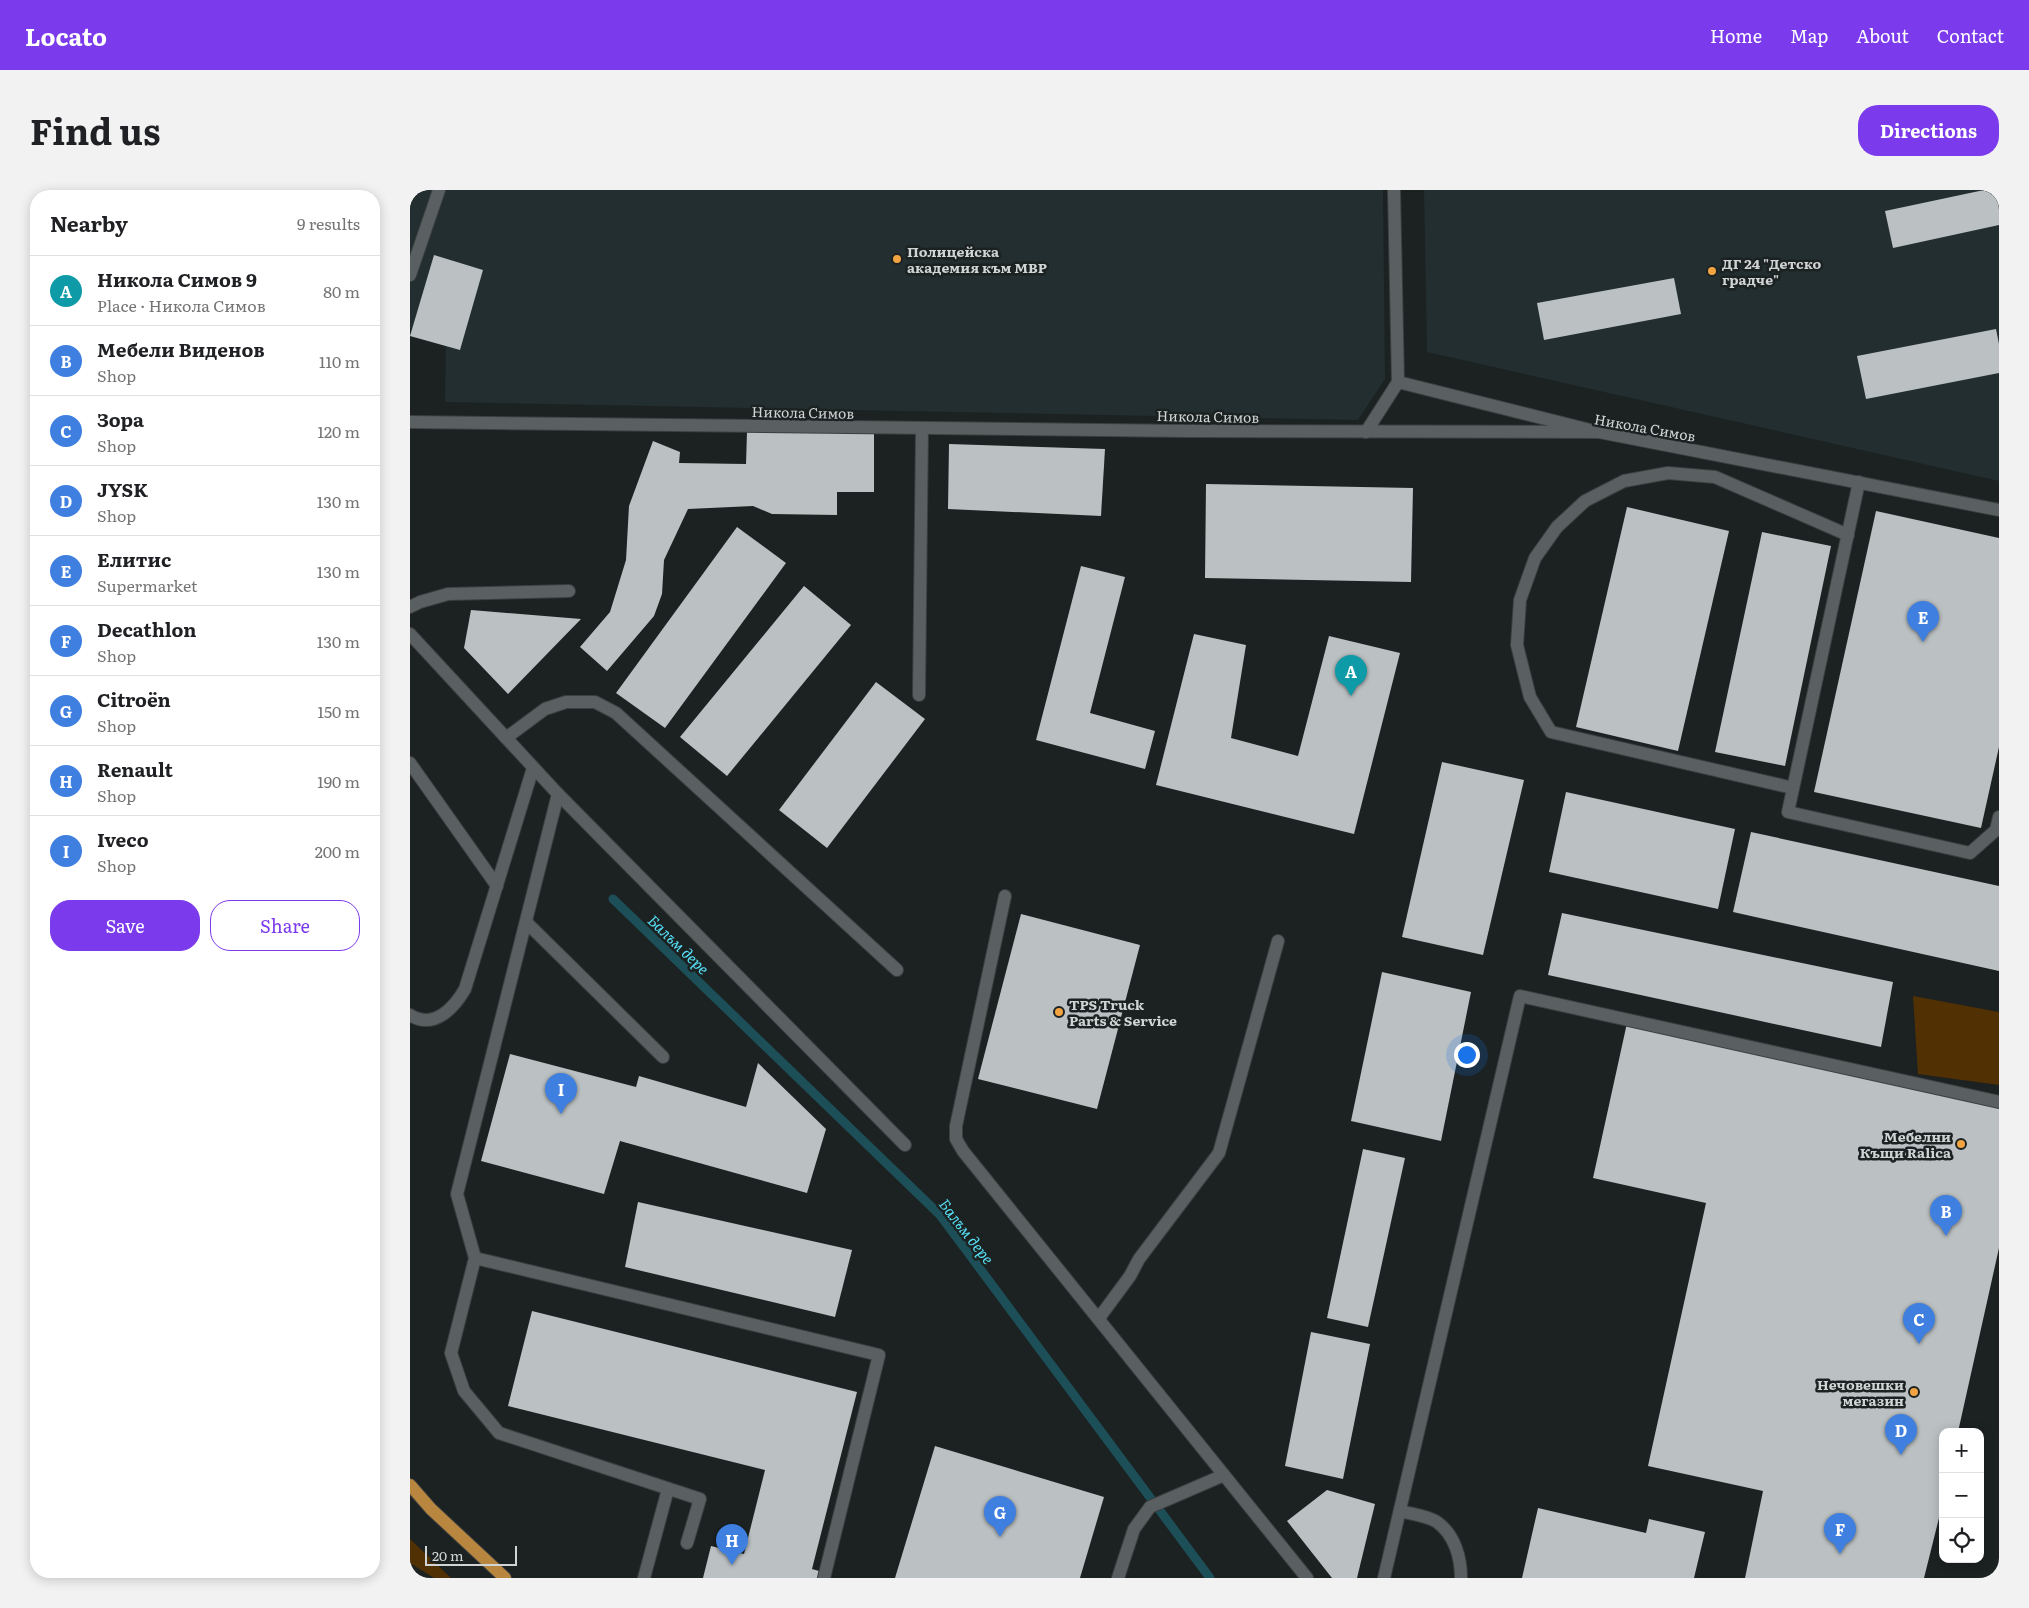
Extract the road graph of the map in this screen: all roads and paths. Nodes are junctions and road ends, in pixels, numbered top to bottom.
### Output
1 (439, 190) edge
2 (1394, 190) edge
3 (410, 276) edge
4 (1398, 382) junction
5 (410, 422) edge
6 (922, 428) junction
7 (1366, 432) junction
8 (1599, 432) junction
9 (1859, 482) junction
10 (1999, 510) edge
11 (1848, 535) junction
12 (569, 591) dead end
13 (410, 607) edge
14 (410, 634) edge
15 (919, 694) dead end
16 (506, 738) junction
17 (410, 763) edge
18 (534, 768) junction
19 (1793, 788) junction
20 (558, 794) junction
21 (1999, 817) edge
22 (497, 886) junction
23 (1005, 896) dead end
24 (526, 922) junction
25 (1278, 941) dead end
26 (897, 970) dead end
27 (410, 1015) edge
28 (663, 1057) dead end
29 (1999, 1102) edge
30 (904, 1145) dead end
31 (475, 1258) junction
32 (1099, 1318) junction
33 (1224, 1475) junction
34 (410, 1485) edge
35 (668, 1488) junction
36 (1400, 1511) junction
37 (687, 1543) dead end
38 (506, 1578) edge
39 (644, 1578) edge
40 (824, 1578) edge
41 (1118, 1578) edge
42 (1307, 1578) edge
43 (1384, 1578) edge
44 (1461, 1578) edge

1 - 3 street
2 - 4 street
4 - 7 street
4 - 8 street
5 - 6 street, Никола Симов
6 - 7 street, Никола Симов
6 - 15 street
7 - 8 street, Никола Симов
8 - 9 street, Никола Симов
9 - 10 street, Никола Симов
9 - 11 street
11 - 19 street
11 - 19 street
12 - 13 street
14 - 16 street
16 - 18 street
16 - 26 street
17 - 22 street
18 - 20 street
18 - 22 street
19 - 21 street
20 - 24 street
20 - 30 street
22 - 27 street
23 - 32 street
24 - 28 street
24 - 31 street
25 - 32 street
29 - 36 street
31 - 35 street
31 - 40 street
32 - 33 street
33 - 41 street
33 - 42 street
34 - 38 main road
35 - 37 street
35 - 39 street
36 - 43 street
36 - 44 street

